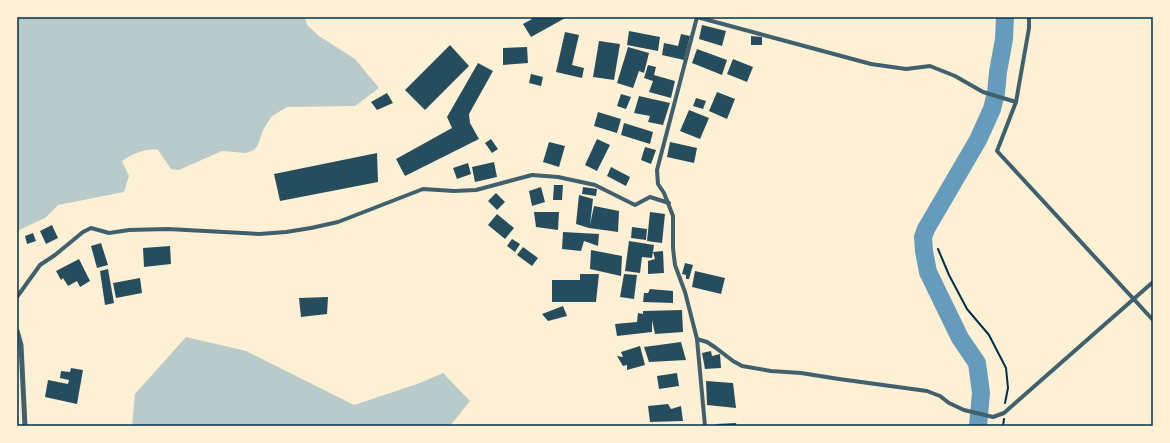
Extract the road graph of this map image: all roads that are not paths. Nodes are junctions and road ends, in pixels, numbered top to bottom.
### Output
1 (697, 17) edge
2 (1028, 17) edge
3 (1016, 102) junction
4 (668, 203) junction
5 (1153, 282) edge
6 (17, 298) edge
7 (1134, 300) junction
8 (1153, 320) edge
9 (17, 331) edge
10 (697, 339) junction
11 (25, 426) edge
12 (705, 426) edge

1 - 3 street
1 - 4 street
2 - 3 street
3 - 7 street
4 - 6 street
4 - 10 street
5 - 7 street
7 - 8 street
7 - 10 street
9 - 11 street
10 - 12 street

